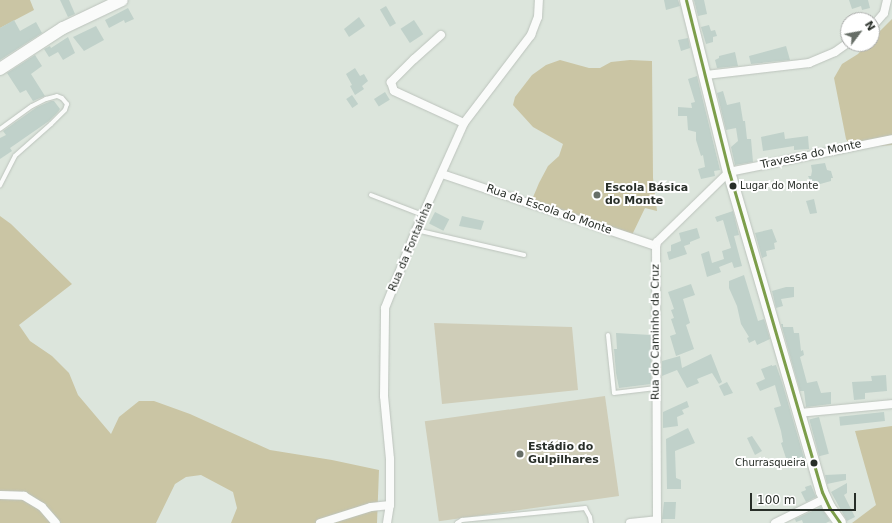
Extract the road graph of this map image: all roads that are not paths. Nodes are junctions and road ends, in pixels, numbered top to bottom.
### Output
1 (122, 0) edge
2 (539, 0) edge
3 (686, 0) edge
4 (887, 0) edge
5 (880, 18) edge
6 (441, 35) dead end
7 (840, 49) edge
8 (0, 69) edge
9 (706, 75) junction
10 (464, 123) junction
11 (0, 129) edge
12 (892, 139) edge
13 (729, 172) junction
14 (442, 174) junction
15 (0, 185) edge
16 (371, 195) dead end
17 (423, 215) junction
18 (416, 230) junction
19 (656, 246) junction
20 (524, 255) dead end
21 (608, 335) dead end
22 (656, 388) junction
23 (892, 404) edge
24 (799, 413) junction
25 (0, 495) edge
26 (824, 499) junction
27 (390, 505) junction
28 (657, 522) edge
29 (56, 523) edge
30 (320, 523) edge
31 (387, 523) edge
32 (457, 523) edge
33 (591, 523) edge
34 (630, 523) edge
35 (775, 523) edge
36 (840, 523) edge

1 - 8 street
2 - 10 street, Rua da Fontaínha
3 - 9 street
4 - 5 street
6 - 10 street
7 - 9 street
9 - 13 street
10 - 14 street, Rua da Fontaínha
11 - 15 lane
12 - 13 street, Travessa do Monte
13 - 19 street
13 - 24 street
14 - 17 street, Rua da Fontaínha
14 - 19 street, Rua da Escola do Monte
16 - 17 lane
17 - 18 street, Rua da Fontaínha
18 - 20 lane
18 - 27 street, Rua da Fontaínha
19 - 22 street, Rua do Caminho da Cruz
21 - 22 lane
22 - 28 street, Rua do Caminho da Cruz
23 - 24 street
24 - 26 street
25 - 29 street
26 - 35 street
26 - 36 street
27 - 30 street
27 - 31 street, Rua da Fontaínha
28 - 34 street
32 - 33 lane

